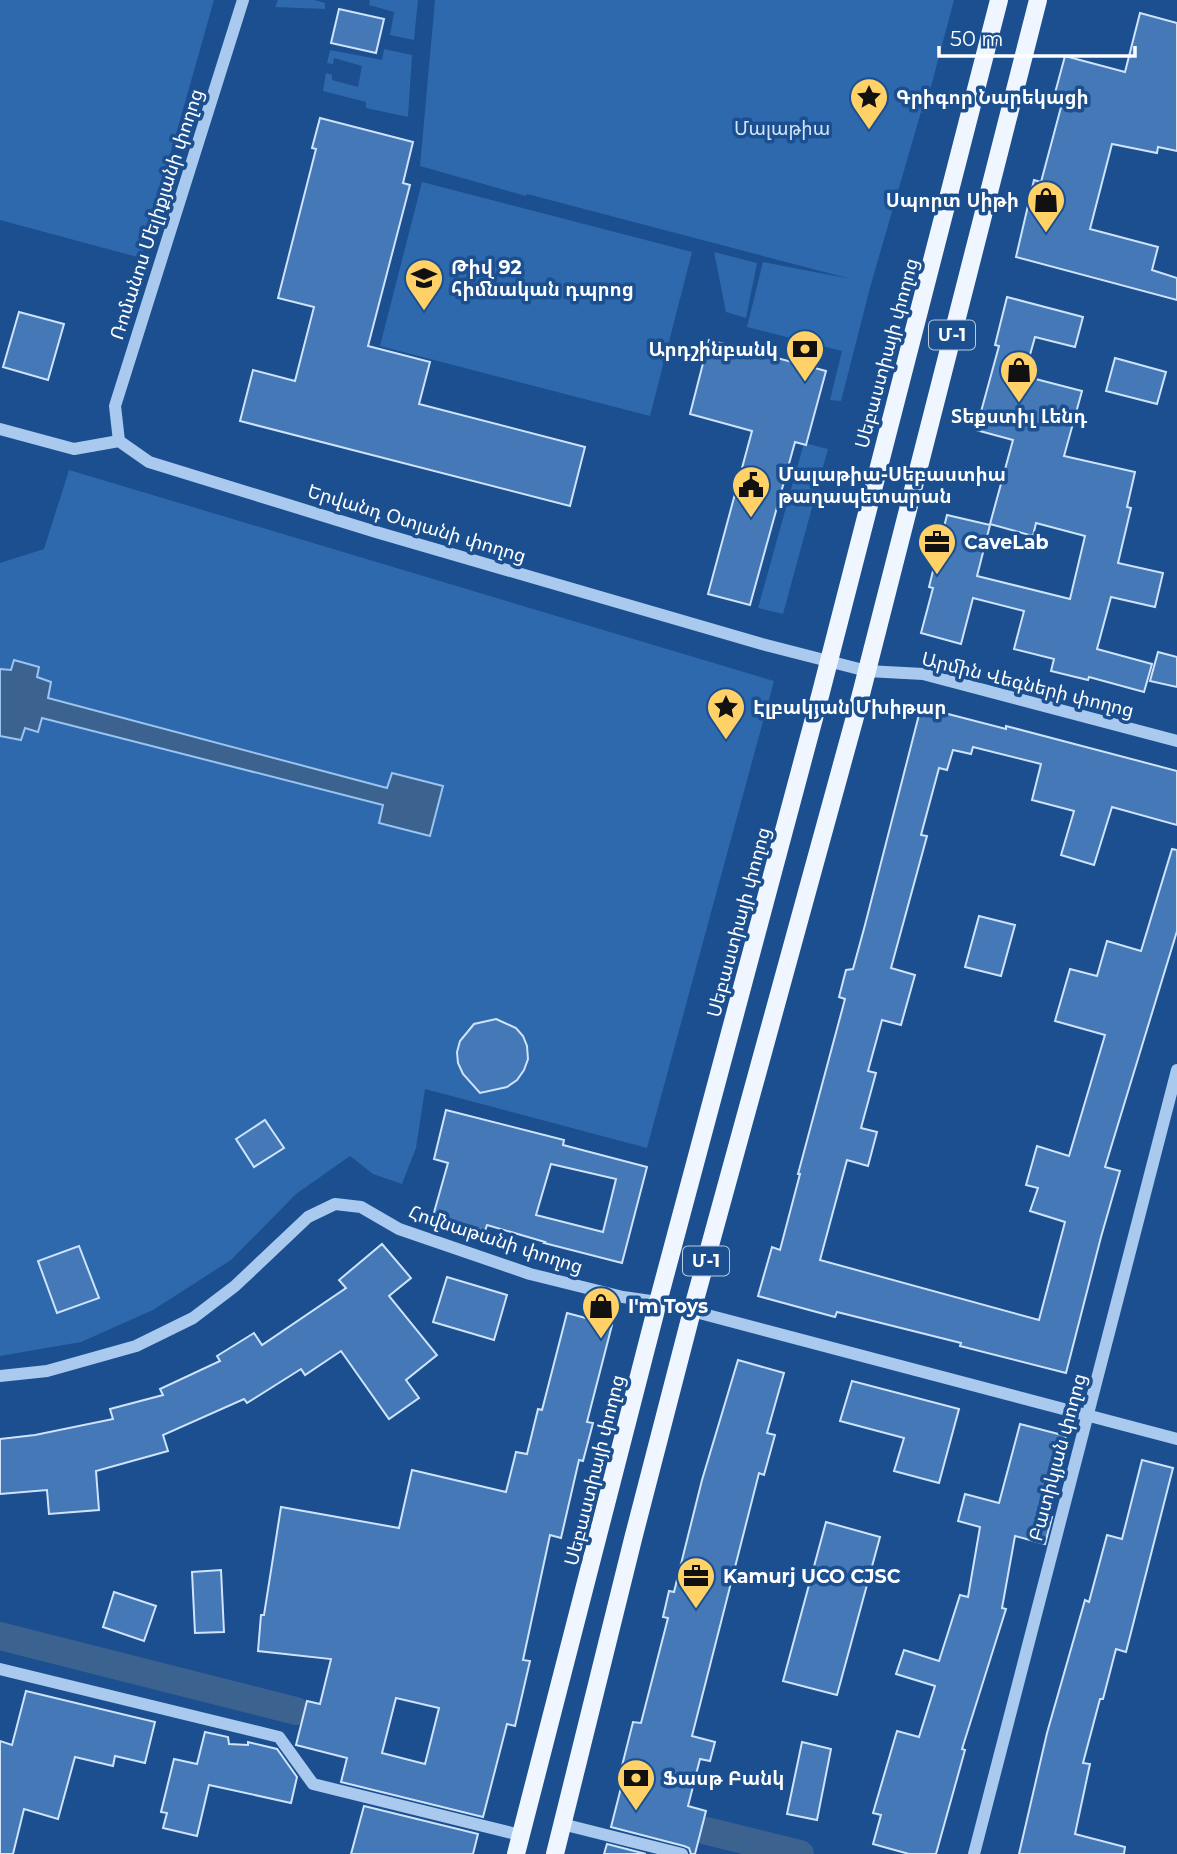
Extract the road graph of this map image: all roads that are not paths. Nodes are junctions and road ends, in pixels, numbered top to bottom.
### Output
1 (243, 0) edge
2 (999, 0) edge
3 (1038, 0) edge
4 (0, 429) edge
5 (119, 441) junction
6 (828, 662) junction
7 (867, 671) junction
8 (1177, 741) edge
9 (1177, 1070) edge
10 (658, 1302) junction
11 (692, 1311) junction
12 (0, 1376) edge
13 (1088, 1416) junction
14 (1177, 1438) edge
15 (0, 1669) edge
16 (562, 1824) junction
17 (520, 1835) junction
18 (516, 1854) edge
19 (555, 1854) edge
20 (682, 1854) edge
21 (974, 1854) edge

1 - 5 street, Ռոմանոս Մելիքյանի փողոց
2 - 6 main road, Սեբաստիայի փողոց / Մ-1
3 - 7 main road, Մ-1
4 - 5 street
5 - 6 street, Երվանդ Օտյանի փողոց
6 - 7 street, Արմին Վեգների փողոց
6 - 10 main road, Սեբաստիայի փողոց / Մ-1
7 - 8 street, Արմին Վեգների փողոց
7 - 11 main road, Մ-1
9 - 13 street, Բատիկյան փողոց
10 - 12 street, Հովնաթանի փողոց
10 - 17 main road, Սեբաստիայի փողոց / Մ-1
11 - 13 street
11 - 16 main road, Մ-1
13 - 14 street
13 - 21 street, Բատիկյան փողոց
15 - 17 street
16 - 19 main road, Մ-1
16 - 20 street
17 - 18 main road, Սեբաստիայի փողոց / Մ-1

